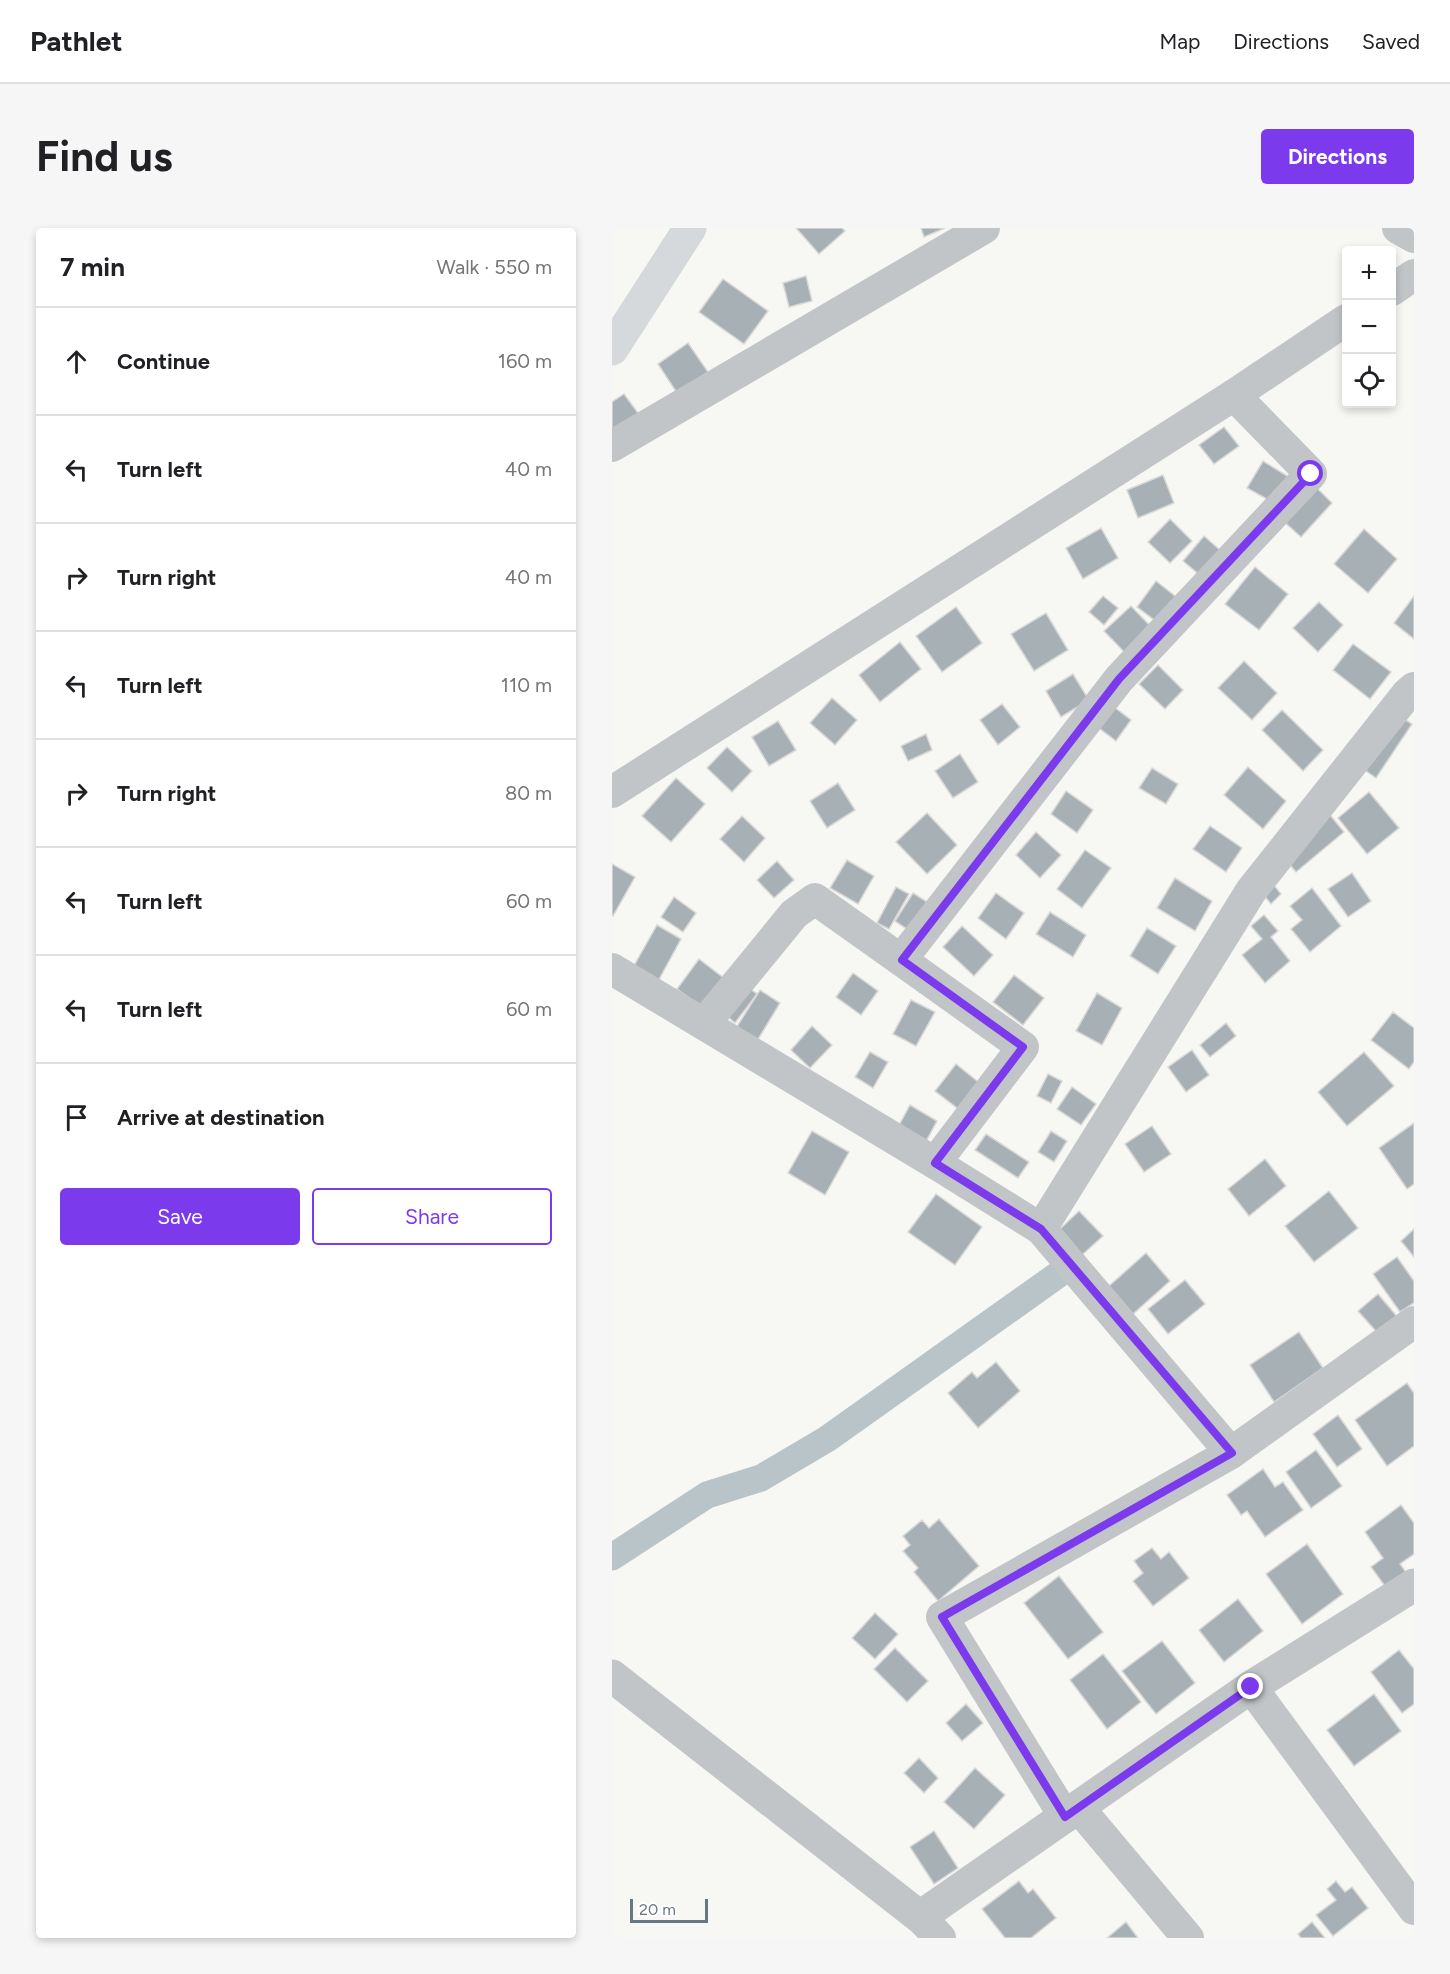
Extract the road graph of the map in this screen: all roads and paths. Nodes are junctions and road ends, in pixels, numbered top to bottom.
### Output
1 (690, 228) edge
2 (984, 228) edge
3 (1398, 228) edge
4 (1414, 237) edge
5 (1414, 275) edge
6 (1396, 287) edge
7 (1342, 323) edge
8 (612, 349) edge
9 (1234, 395) junction
10 (612, 446) edge
11 (1414, 688) edge
12 (612, 792) edge
13 (902, 960) junction
14 (612, 969) edge
15 (704, 1024) junction
16 (935, 1163) junction
17 (1041, 1229) junction
18 (1414, 1322) edge
19 (1232, 1453) junction
20 (1414, 1585) edge
21 (612, 1676) edge
22 (1251, 1687) junction
23 (1072, 1812) junction
24 (1414, 1908) edge
25 (930, 1928) edge
26 (1188, 1938) edge

1 - 8 highway
2 - 10 street
3 - 4 street
5 - 6 street
7 - 9 street
9 - 12 street
9 - 13 street
11 - 17 street
13 - 15 street
13 - 16 street
14 - 15 street
15 - 16 street
16 - 17 street
17 - 19 street
18 - 19 street
19 - 23 street
20 - 22 street
21 - 25 street
22 - 23 street
22 - 24 street
23 - 25 street
23 - 26 street

